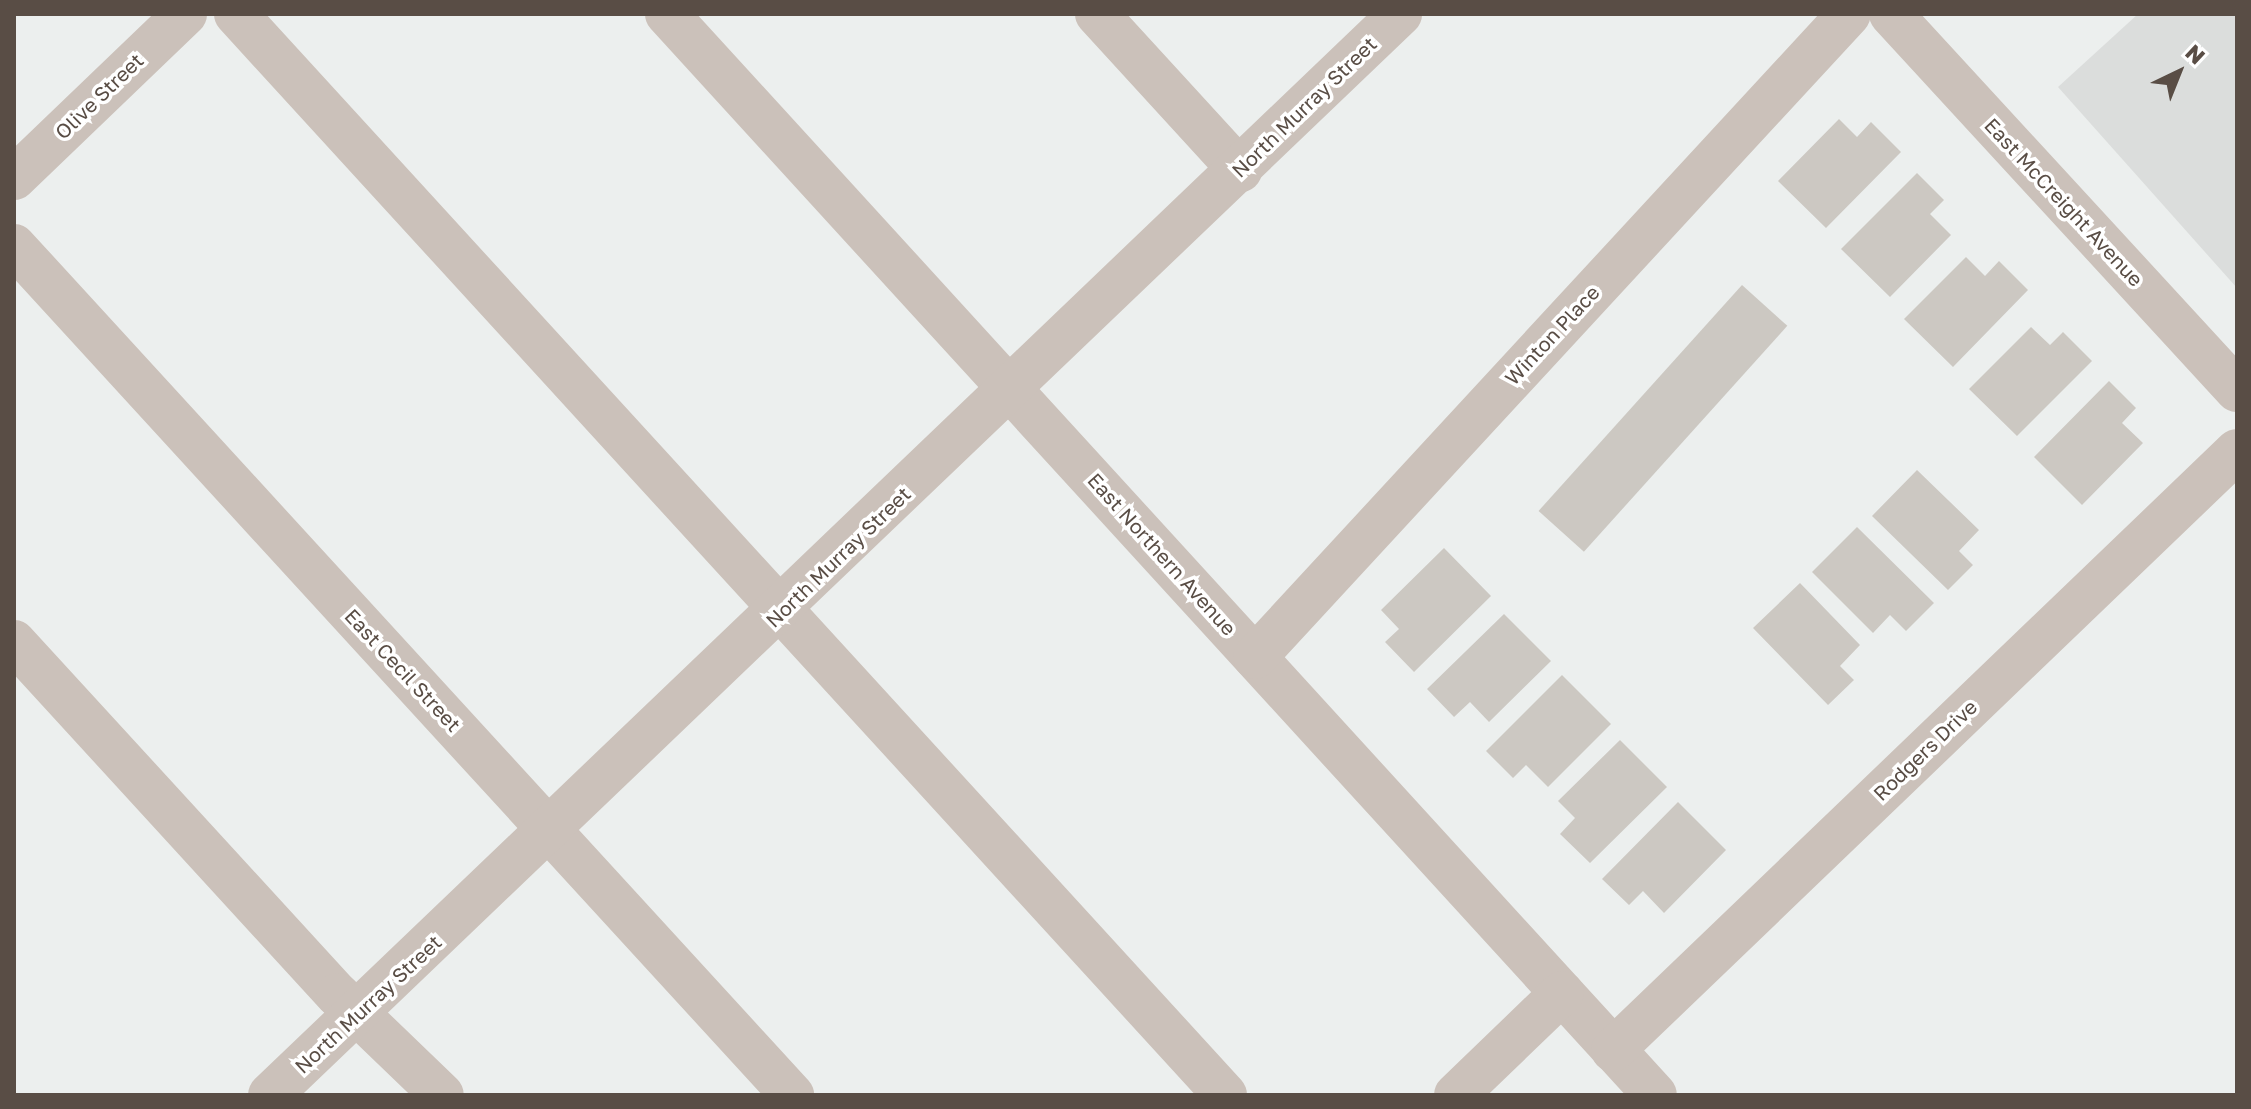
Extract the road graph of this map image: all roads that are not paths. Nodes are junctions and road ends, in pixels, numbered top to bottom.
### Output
1 (185, 14) edge
2 (236, 14) edge
3 (667, 14) edge
4 (1097, 14) edge
5 (1400, 14) edge
6 (1849, 14) edge
7 (1891, 14) edge
8 (1240, 170) junction
9 (14, 178) edge
10 (14, 246) edge
11 (1011, 389) junction
12 (2237, 390) edge
13 (2237, 451) edge
14 (781, 612) junction
15 (14, 642) edge
16 (1255, 657) junction
17 (551, 832) junction
18 (1562, 993) junction
19 (358, 1013) junction
20 (1613, 1050) junction
21 (270, 1095) edge
22 (442, 1095) edge
23 (792, 1095) edge
24 (1225, 1095) edge
25 (1456, 1095) edge
26 (1655, 1095) edge

1 - 9 street, Olive Street
2 - 14 street
3 - 11 street, East Northern Avenue
4 - 8 street
5 - 8 street, North Murray Street
6 - 16 street, Winton Place
7 - 12 street, East McCreight Avenue
8 - 11 street, North Murray Street
10 - 17 street, East Cecil Street
11 - 14 street, North Murray Street
11 - 16 street, East Northern Avenue
13 - 20 street, Rodgers Drive
14 - 17 street, North Murray Street
14 - 24 street
15 - 19 street
16 - 18 street, East Northern Avenue
17 - 19 street, North Murray Street
17 - 23 street, East Cecil Street
18 - 20 street, East Northern Avenue
18 - 25 street
19 - 21 street, North Murray Street
19 - 22 street
20 - 26 street, East Northern Avenue

